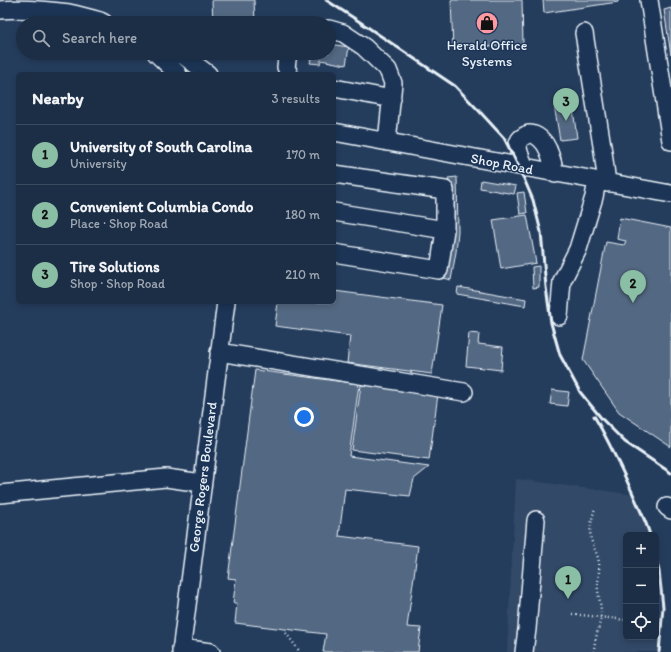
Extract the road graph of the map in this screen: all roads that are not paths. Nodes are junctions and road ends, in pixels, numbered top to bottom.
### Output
1 (649, 0) edge
2 (0, 10) edge
3 (79, 16) edge
4 (336, 31) edge
5 (584, 33) dead end
6 (163, 60) edge
7 (189, 60) edge
8 (287, 60) edge
9 (176, 72) edge
10 (205, 72) edge
11 (288, 72) edge
12 (336, 88) edge
13 (392, 99) junction
14 (336, 132) edge
15 (671, 141) edge
16 (387, 142) junction
17 (525, 168) junction
18 (336, 174) edge
19 (555, 174) junction
20 (602, 182) junction
21 (671, 194) edge
22 (336, 212) edge
23 (445, 230) junction
24 (336, 253) edge
25 (226, 304) edge
26 (559, 316) dead end
27 (219, 352) junction
28 (464, 392) dead end
29 (202, 483) junction
30 (0, 494) edge
31 (536, 520) dead end
32 (181, 650) edge
33 (211, 652) edge
34 (524, 652) edge

1 - 15 street
2 - 3 street
4 - 13 street
5 - 20 street
6 - 9 street
7 - 10 street
8 - 11 street
12 - 13 street
13 - 16 street
14 - 16 street, Shop Road
16 - 17 street, Shop Road
17 - 19 street, Shop Road
17 - 19 street
18 - 23 street
19 - 20 street, Shop Road
20 - 21 street, Shop Road
20 - 26 street
22 - 23 street
23 - 24 street
25 - 27 street, George Rogers Boulevard
27 - 28 street
27 - 29 street, George Rogers Boulevard
29 - 30 street
29 - 32 street, George Rogers Boulevard
31 - 34 street
32 - 33 street

